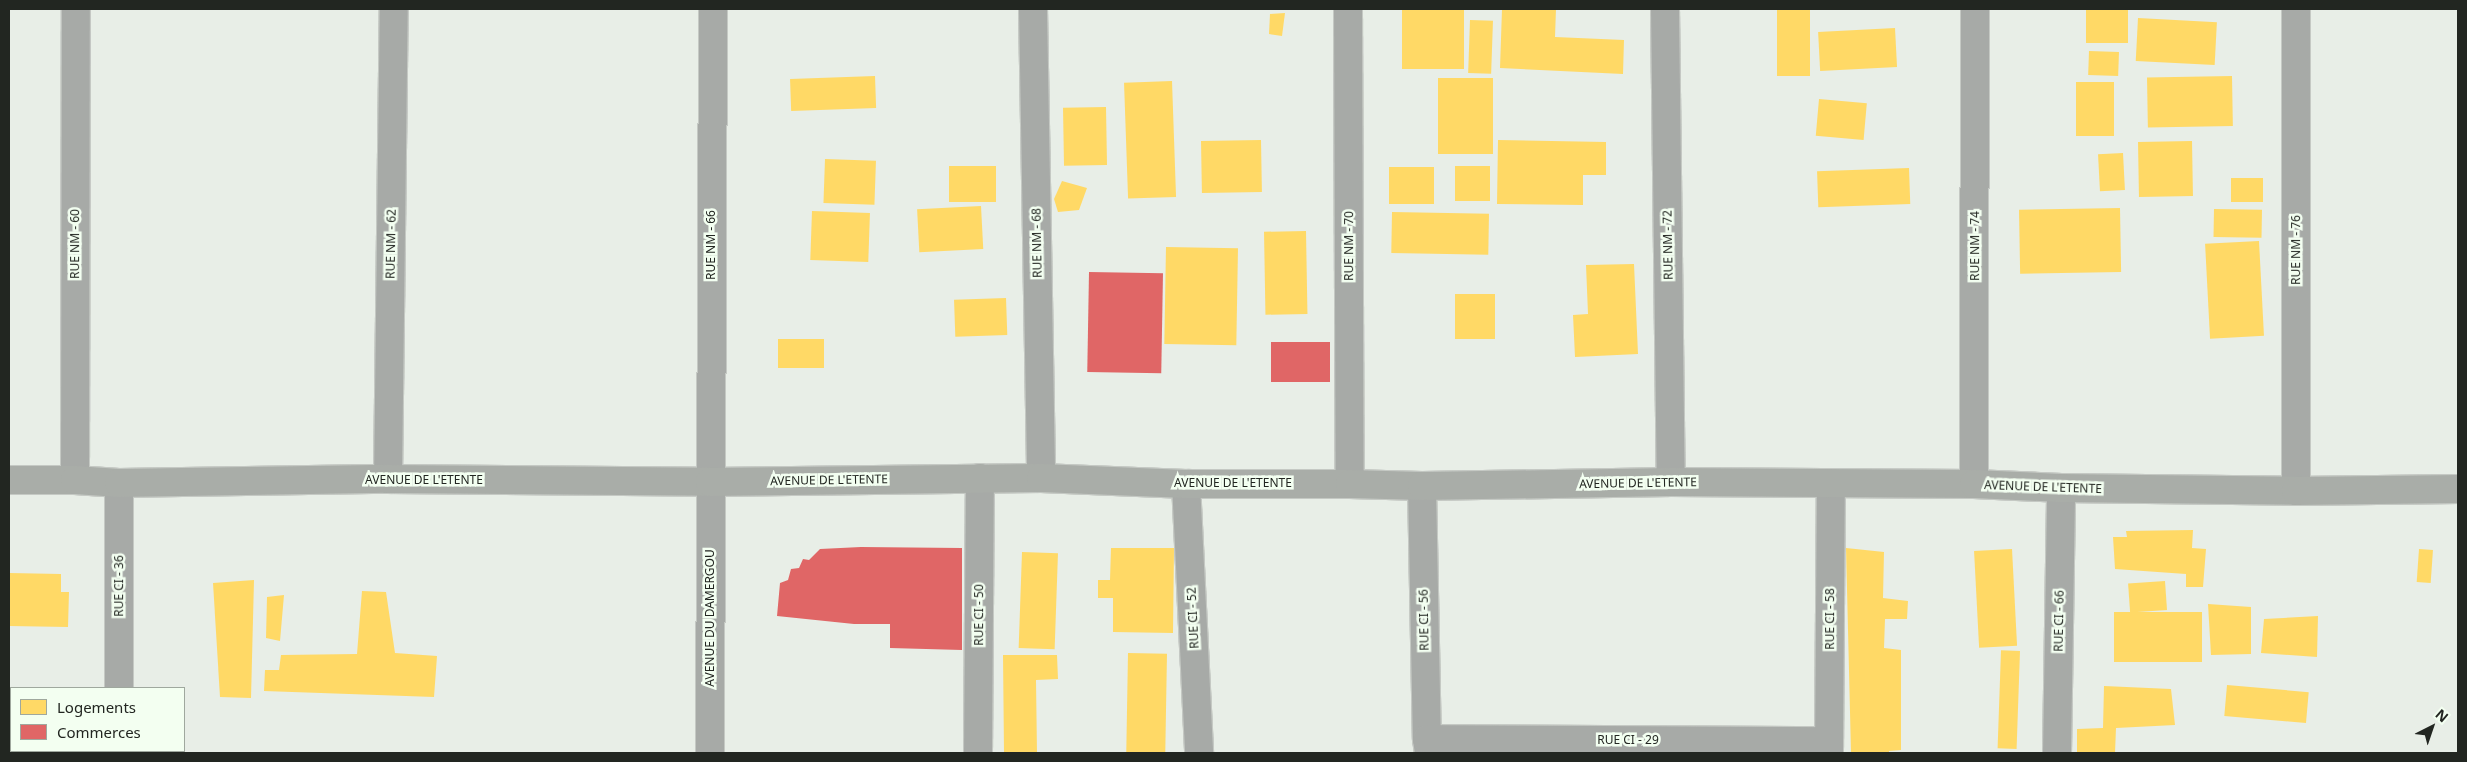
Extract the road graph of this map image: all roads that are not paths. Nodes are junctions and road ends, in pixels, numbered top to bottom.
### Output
1 (76, 9) edge
2 (394, 9) edge
3 (713, 9) edge
4 (1033, 9) edge
5 (1348, 9) edge
6 (1665, 9) edge
7 (1975, 9) edge
8 (2296, 9) edge
9 (980, 478) junction
10 (1041, 478) junction
11 (388, 479) junction
12 (9, 480) edge
13 (75, 480) junction
14 (710, 482) junction
15 (1671, 482) junction
16 (119, 483) junction
17 (1186, 484) junction
18 (1350, 484) junction
19 (1831, 484) junction
20 (1974, 484) junction
21 (1422, 486) junction
22 (2061, 488) junction
23 (2458, 489) edge
24 (2296, 491) junction
25 (118, 687) edge
26 (1428, 746) edge
27 (1699, 747) edge
28 (1829, 747) edge
29 (710, 753) edge
30 (978, 753) edge
31 (1199, 753) edge
32 (2056, 753) edge

1 - 13 street, RUE NM - 60
2 - 11 street, RUE NM - 62
3 - 14 street, RUE NM - 66
4 - 10 street, RUE NM - 68
5 - 18 street, RUE NM - 70
6 - 15 street, RUE NM - 72
7 - 20 street, RUE NM - 74
8 - 24 street, RUE NM - 76
9 - 10 main road, AVENUE DE L'ETENTE
9 - 14 main road, AVENUE DE L'ETENTE
9 - 30 street, RUE CI - 50
10 - 17 main road, AVENUE DE L'ETENTE
11 - 14 main road, AVENUE DE L'ETENTE
11 - 16 main road, AVENUE DE L'ETENTE
12 - 13 main road, AVENUE DE L'ETENTE
13 - 16 main road, AVENUE DE L'ETENTE
14 - 29 street, AVENUE DU DAMERGOU
15 - 19 main road, AVENUE DE L'ETENTE
15 - 21 main road, AVENUE DE L'ETENTE
16 - 25 street, RUE CI - 36
17 - 18 main road, AVENUE DE L'ETENTE
17 - 31 street, RUE CI - 52
18 - 21 main road, AVENUE DE L'ETENTE
19 - 20 main road, AVENUE DE L'ETENTE
19 - 28 street, RUE CI - 58
20 - 22 main road, AVENUE DE L'ETENTE
21 - 26 street, RUE CI - 56
22 - 24 main road, AVENUE DE L'ETENTE
22 - 32 street, RUE CI - 66
23 - 24 main road, AVENUE DE L'ETENTE
26 - 27 street, RUE CI - 29
27 - 28 street, RUE CI - 29

